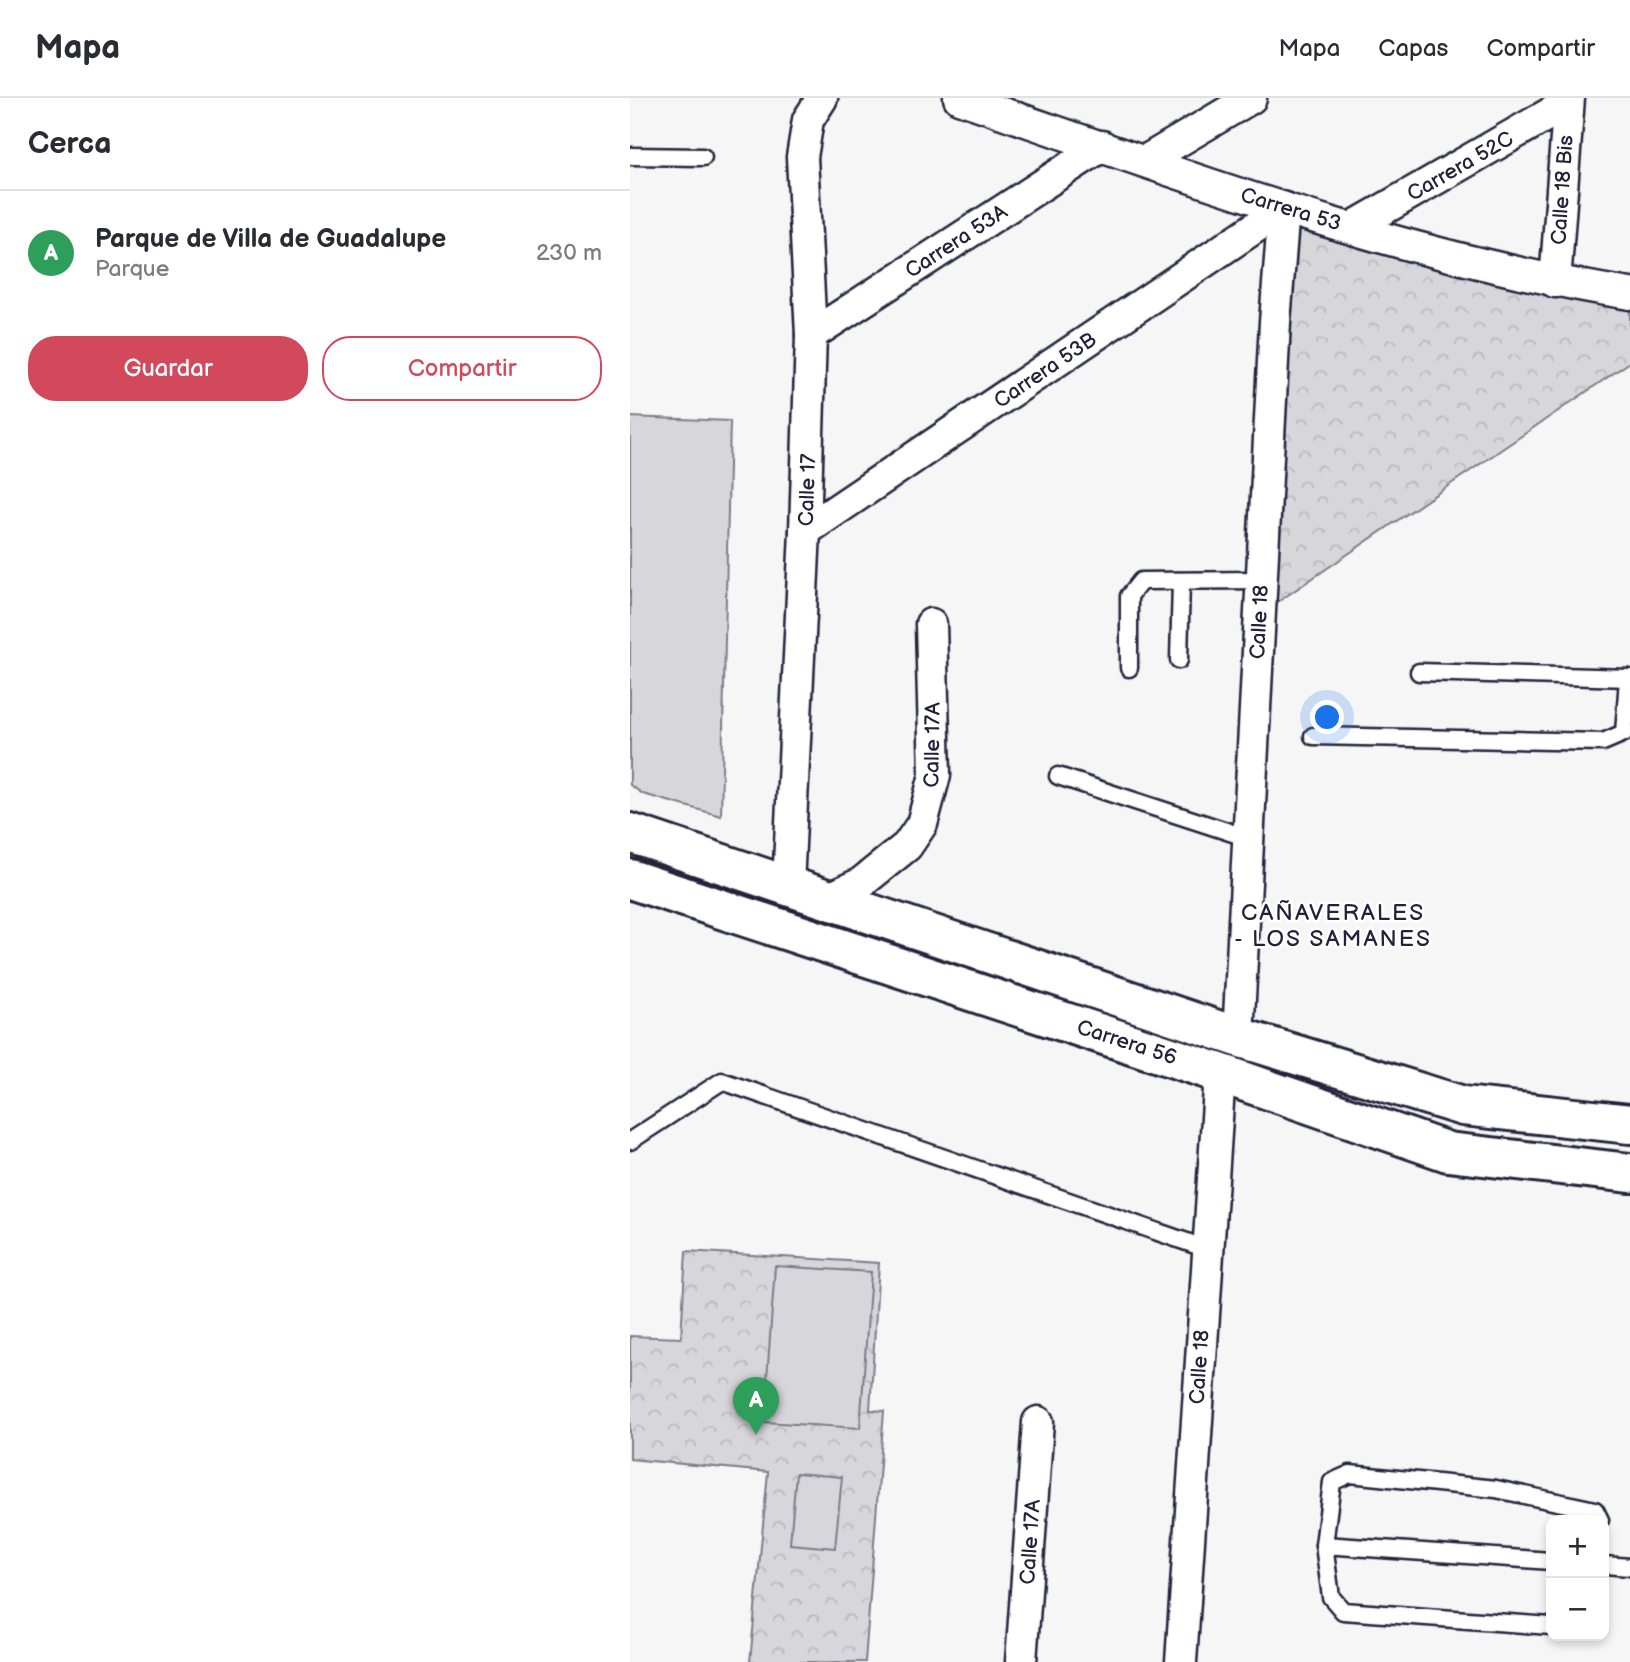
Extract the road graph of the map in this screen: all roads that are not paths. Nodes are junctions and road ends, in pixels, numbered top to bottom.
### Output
1 (822, 98) edge
2 (959, 98) edge
3 (1251, 98) edge
4 (1569, 101) edge
5 (1102, 146) junction
6 (630, 156) edge
7 (703, 157) dead end
8 (1144, 161) junction
9 (1284, 208) junction
10 (1351, 228) junction
11 (1555, 282) junction
12 (1630, 295) edge
13 (811, 335) junction
14 (806, 531) junction
15 (1262, 580) junction
16 (1181, 581) junction
17 (931, 624) dead end
18 (1179, 660) dead end
19 (1129, 668) dead end
20 (1419, 672) dead end
21 (1629, 678) edge
22 (1313, 736) dead end
23 (1058, 776) dead end
24 (630, 833) edge
25 (1248, 838) junction
26 (640, 886) edge
27 (788, 886) junction
28 (840, 904) junction
29 (840, 948) junction
30 (1238, 1037) junction
31 (1220, 1073) junction
32 (1630, 1124) edge
33 (630, 1141) edge
34 (1630, 1173) edge
35 (1207, 1249) junction
36 (1038, 1422) dead end
37 (1598, 1515) edge
38 (1324, 1545) junction
39 (1546, 1561) edge
40 (1609, 1565) edge
41 (1630, 1567) edge
42 (1546, 1626) edge
43 (1021, 1662) edge
44 (1181, 1662) edge

1 - 13 street, Calle 17
2 - 5 street, Carrera 53
3 - 8 street
4 - 10 street, Carrera 52C
4 - 11 street, Calle 18 Bis
5 - 8 street, Carrera 53
5 - 13 street, Carrera 53A
6 - 7 lane
8 - 9 street, Carrera 53
9 - 10 street, Carrera 53
9 - 14 street, Carrera 53B
9 - 15 street, Calle 18
10 - 11 street, Carrera 53
11 - 12 street, Carrera 53
13 - 14 street, Calle 17
14 - 27 street, Calle 17
15 - 16 lane
15 - 25 street, Calle 18
16 - 18 lane
16 - 19 lane
17 - 28 street, Calle 17A
20 - 21 lane
21 - 22 lane
23 - 25 lane
24 - 27 street, Carrera 56
25 - 30 street, Calle 18
26 - 29 street, Carrera 56
27 - 28 street, Carrera 56
28 - 29 street
28 - 30 street, Carrera 56
29 - 31 street, Carrera 56
30 - 32 street, Carrera 56
31 - 34 street, Carrera 56
31 - 35 street, Calle 18
33 - 35 lane
35 - 44 street, Calle 18
36 - 43 street, Calle 17A
37 - 38 lane
38 - 39 lane
38 - 42 lane
40 - 41 lane

